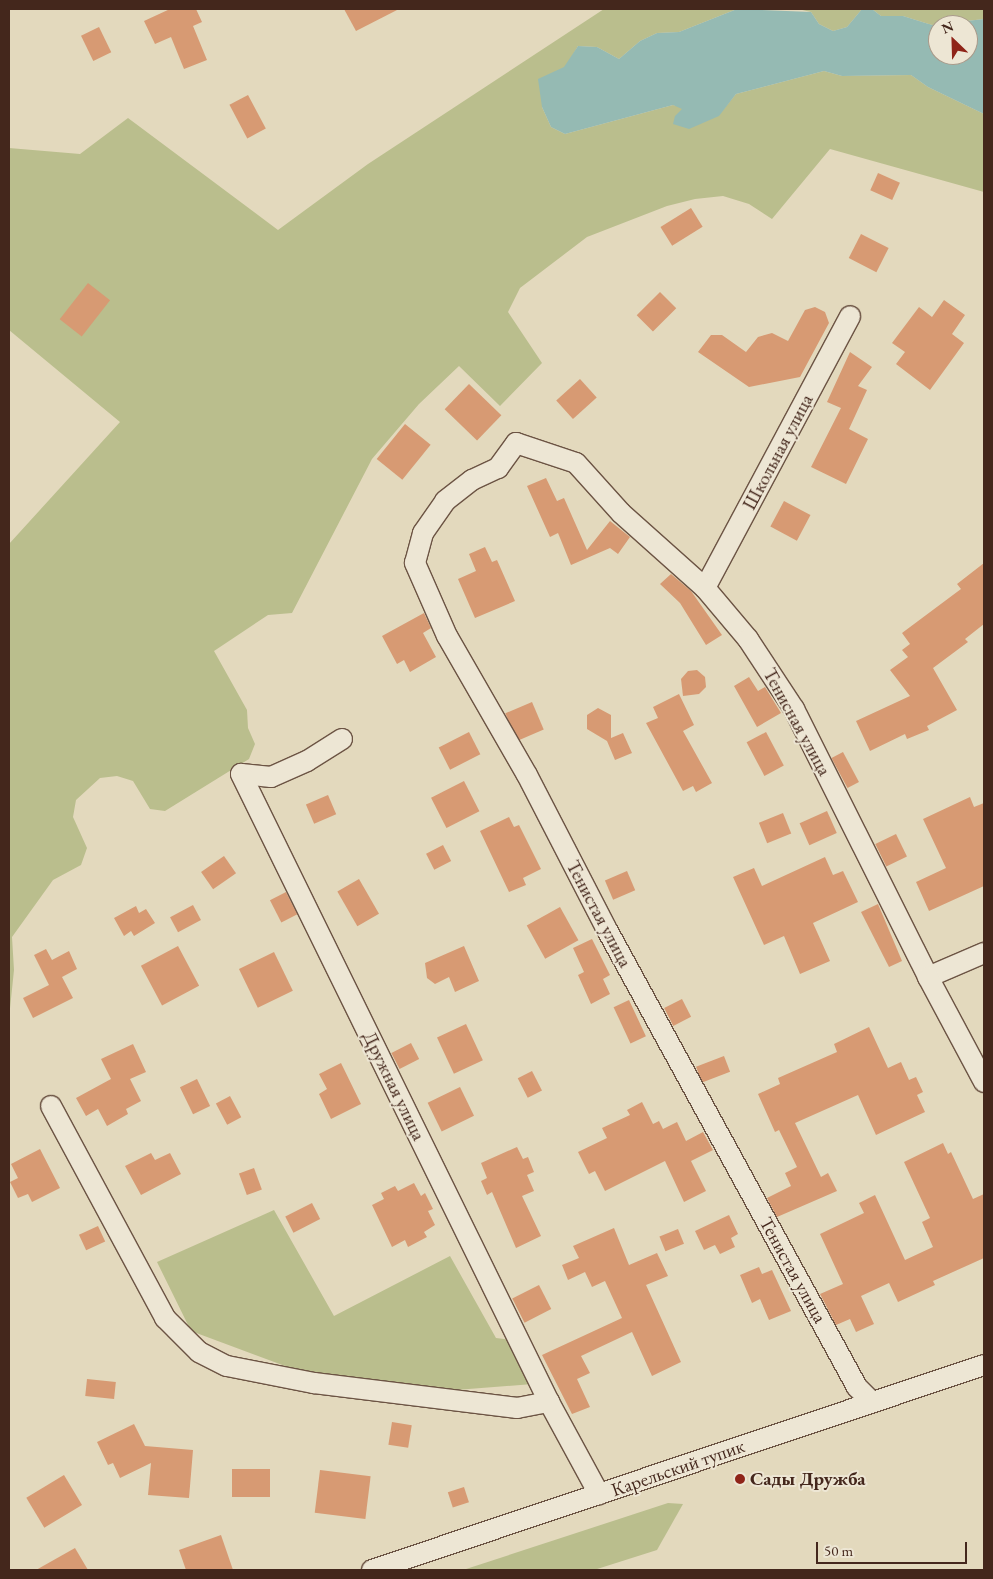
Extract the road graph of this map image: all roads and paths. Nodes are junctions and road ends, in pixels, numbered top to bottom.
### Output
1 (850, 316) dead end
2 (516, 443) joint
3 (705, 588) junction
4 (342, 739) dead end
5 (984, 954) edge
6 (928, 977) junction
7 (984, 1082) edge
8 (51, 1106) dead end
9 (984, 1365) edge
10 (549, 1402) junction
11 (872, 1402) junction
12 (599, 1494) junction
13 (372, 1570) edge

1 - 3 street, Школьная улица
2 - 3 street, Тенисная улица
2 - 11 street, Тенистая улица
3 - 6 street, Тенисная улица
4 - 10 street, Дружная улица
5 - 6 street
6 - 7 street, Тенисная улица
8 - 10 street
9 - 11 street, Карельский тупик
10 - 12 street, Дружная улица
11 - 12 street, Карельский тупик
12 - 13 street, Карельский тупик

